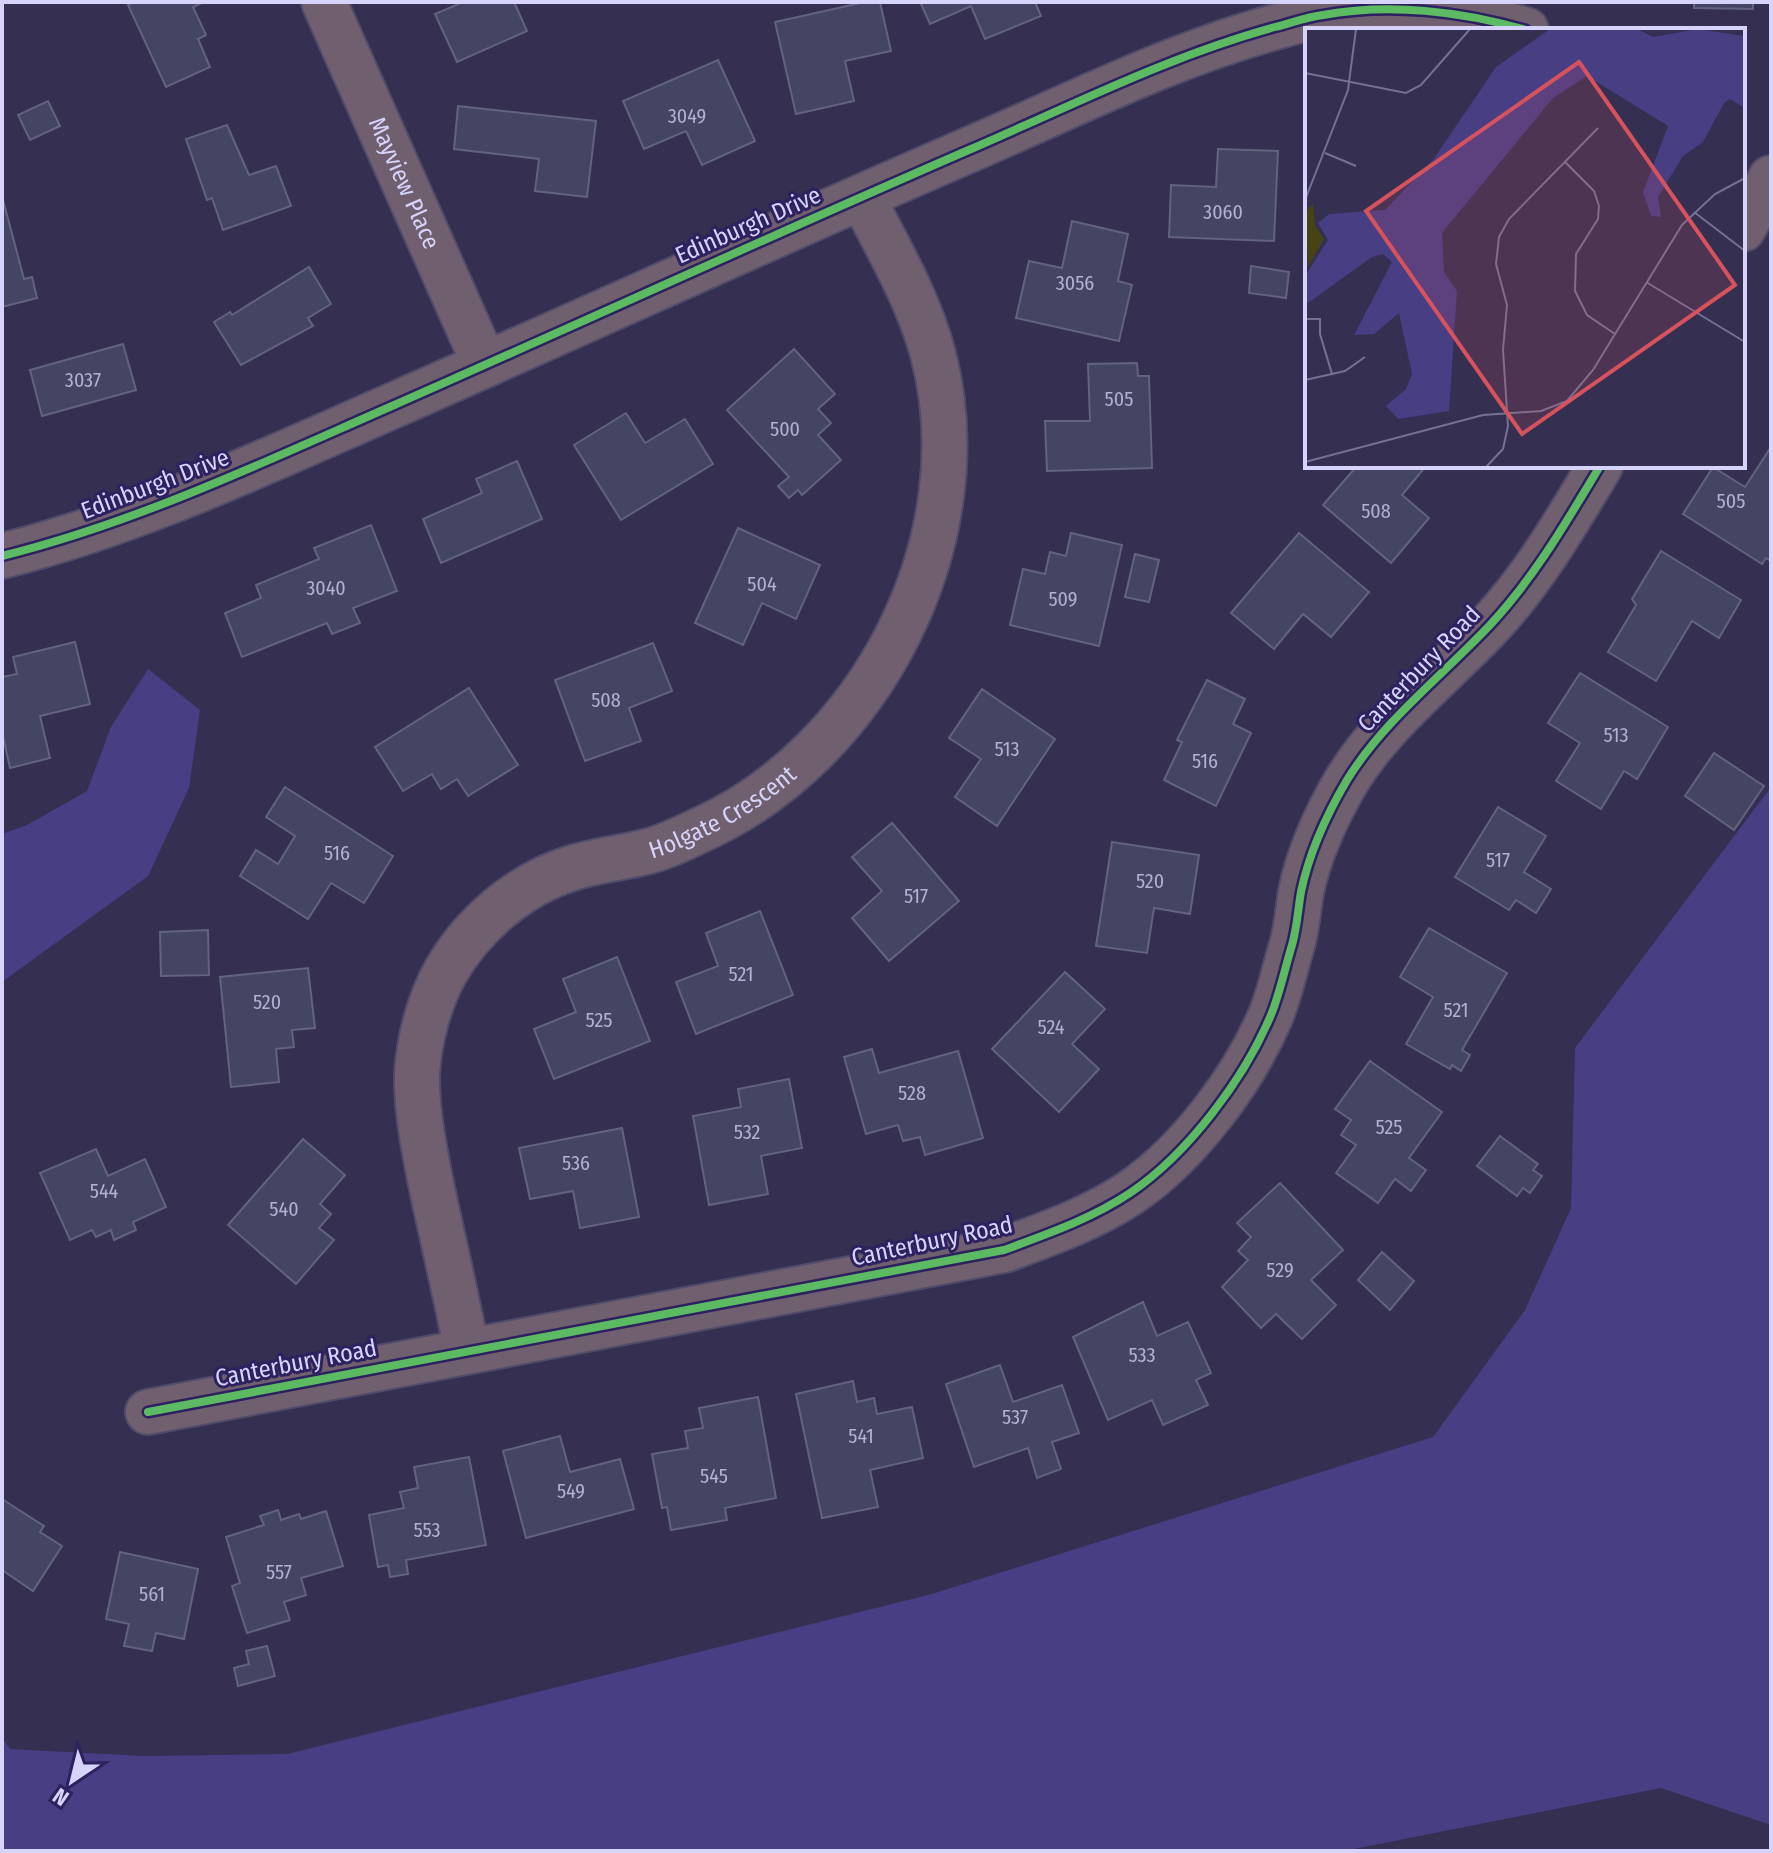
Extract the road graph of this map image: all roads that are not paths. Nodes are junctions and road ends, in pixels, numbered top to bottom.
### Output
1 (324, 2) edge
2 (1517, 28) edge
3 (1764, 176) edge
4 (862, 197) junction
5 (1745, 224) edge
6 (485, 365) junction
7 (1599, 468) edge
8 (2, 556) edge
9 (467, 1351) junction
10 (148, 1412) dead end

1 - 6 street, Mayview Place
2 - 4 street, Edinburgh Drive
3 - 5 street
4 - 6 street, Edinburgh Drive
4 - 9 street, Holgate Crescent
6 - 8 street, Edinburgh Drive
7 - 9 street, Canterbury Road
9 - 10 street, Canterbury Road

